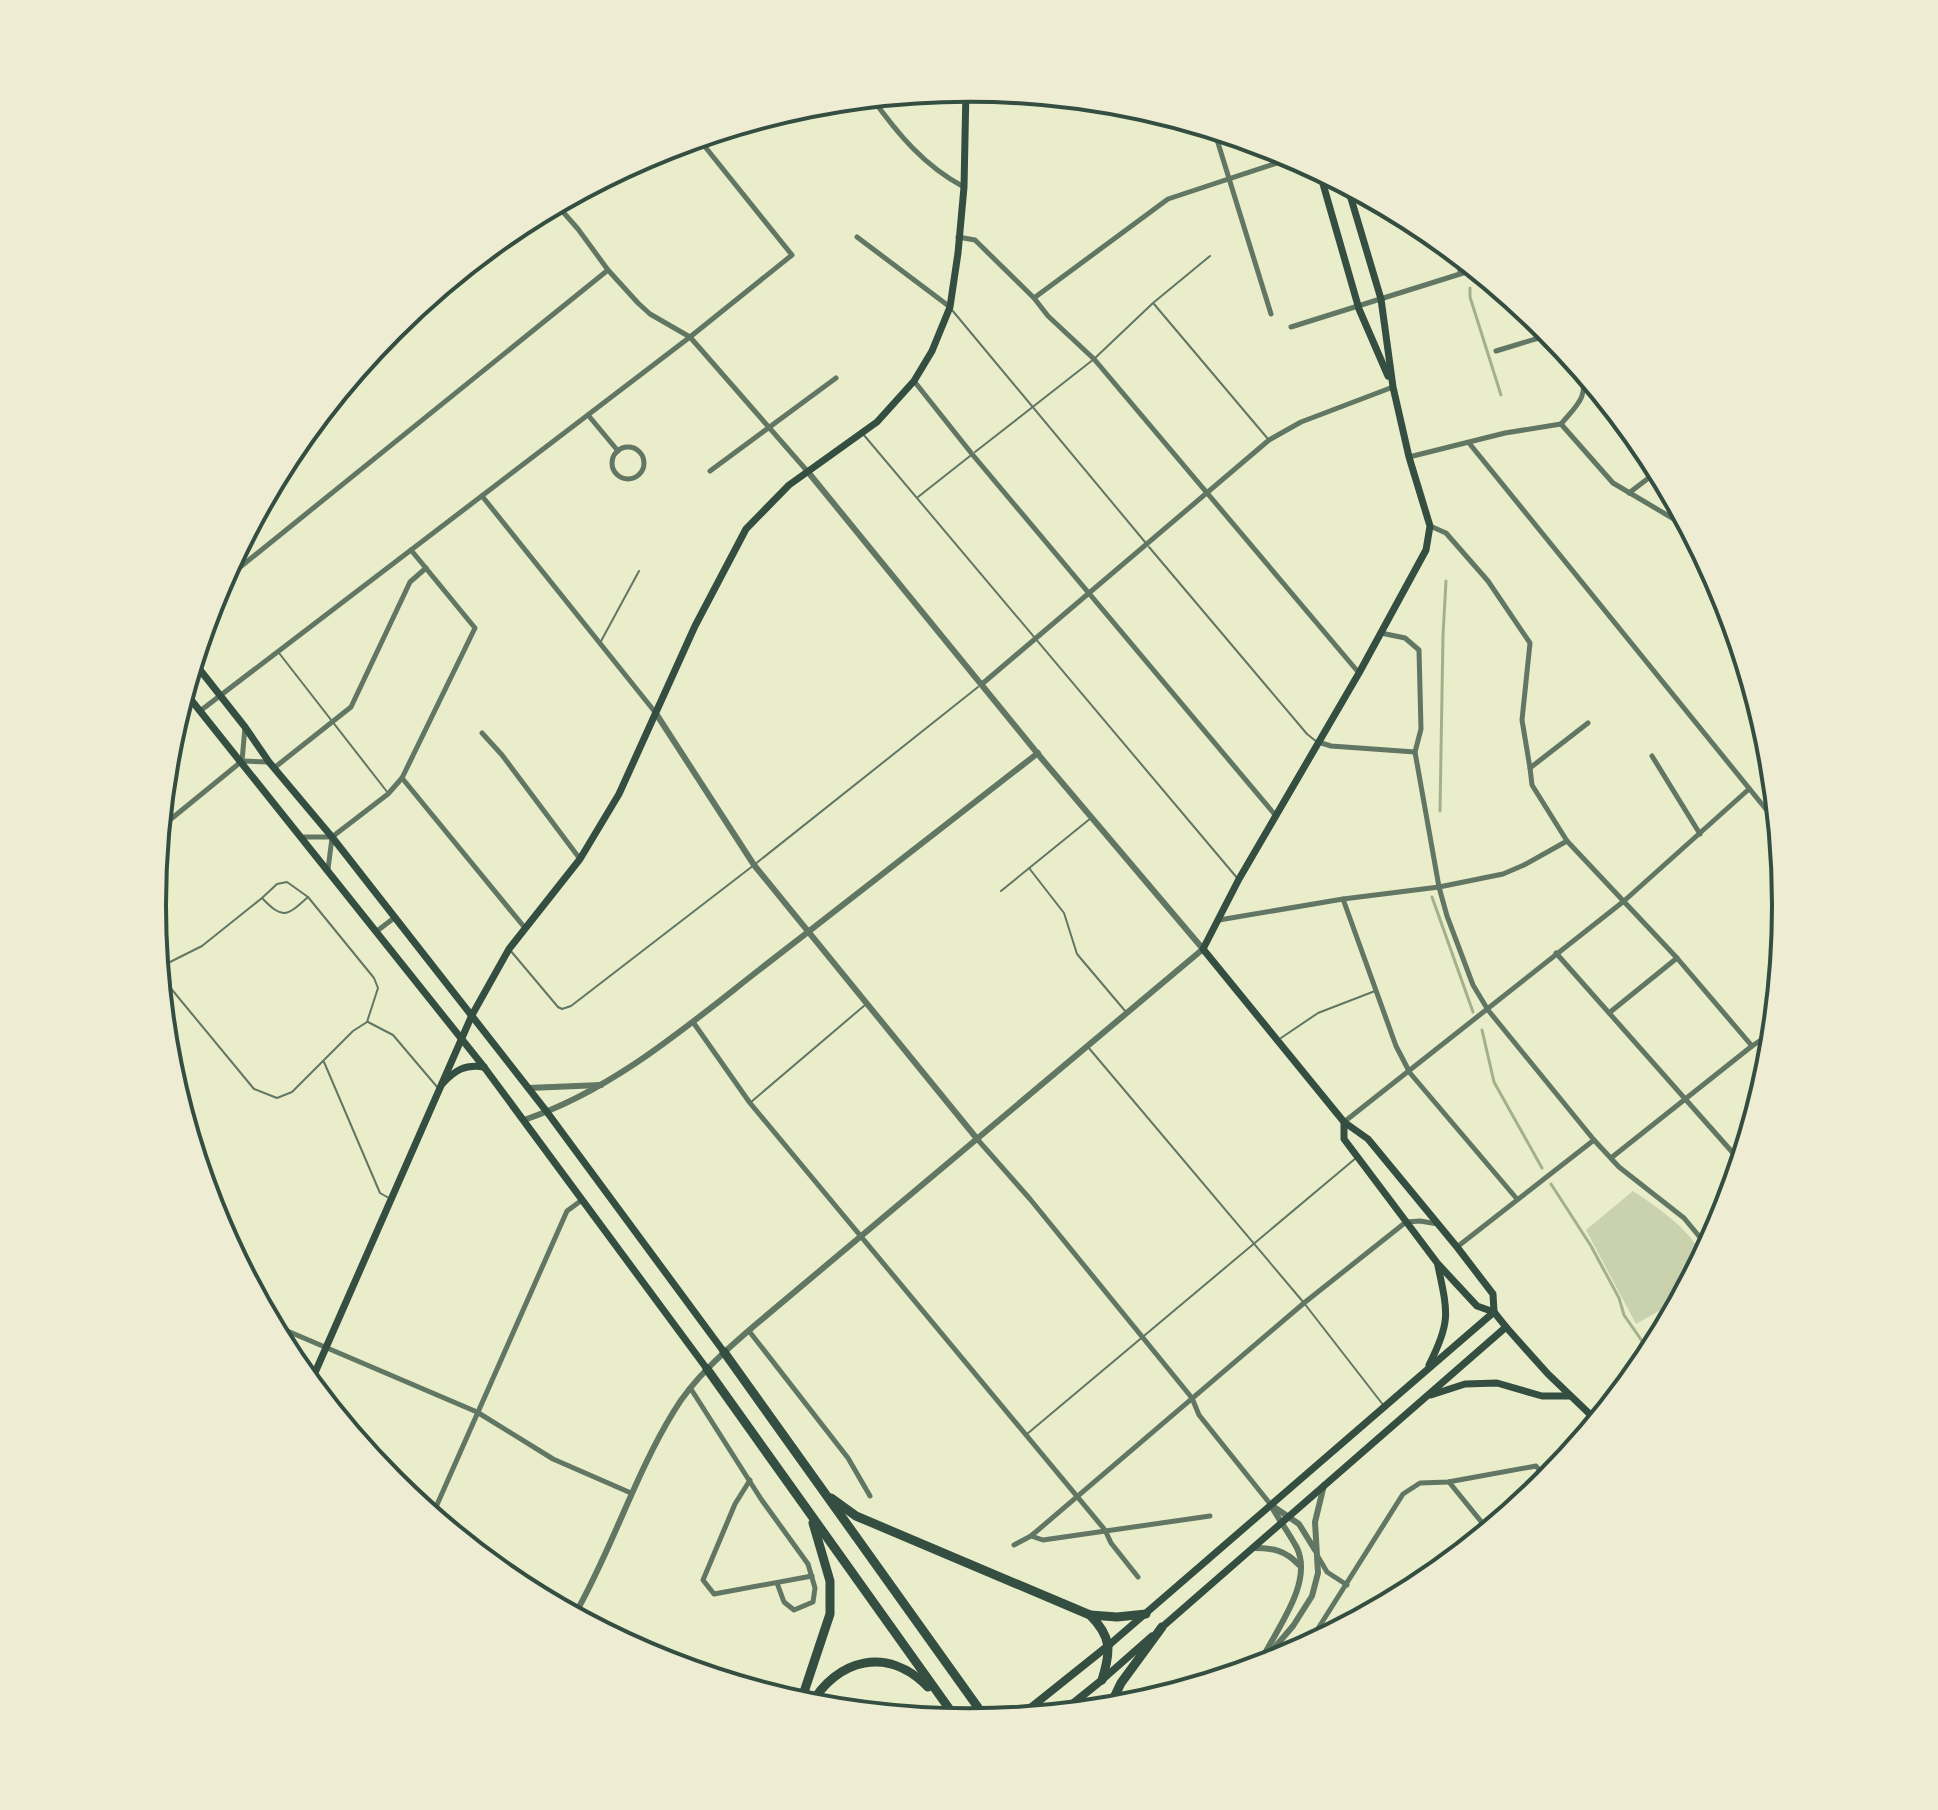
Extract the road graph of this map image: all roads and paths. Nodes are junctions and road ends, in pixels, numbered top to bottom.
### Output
1 (966, 102) edge
2 (879, 108) edge
3 (1218, 142) edge
4 (705, 147) edge
5 (1276, 163) edge
6 (1230, 177) junction
7 (1323, 185) edge
8 (964, 187) junction
9 (1351, 200) edge
10 (564, 213) edge
11 (857, 237) dead end
12 (958, 237) junction
13 (1210, 256) dead end
14 (1458, 268) edge
15 (608, 270) junction
16 (1464, 273) edge
17 (1460, 274) junction
18 (1034, 298) junction
19 (1381, 299) junction
20 (1153, 303) junction
21 (950, 307) junction
22 (1358, 307) junction
23 (1271, 314) dead end
24 (1291, 327) dead end
25 (690, 337) junction
26 (1538, 338) edge
27 (1496, 351) dead end
28 (1094, 359) junction
29 (836, 378) dead end
30 (914, 381) junction
31 (1393, 387) junction
32 (1584, 390) edge
33 (1033, 406) junction
34 (588, 415) junction
35 (1561, 424) junction
36 (770, 428) junction
37 (862, 433) junction
38 (1269, 440) junction
39 (1469, 443) junction
40 (618, 451) junction
41 (972, 454) junction
42 (1409, 457) junction
43 (710, 471) dead end
44 (808, 472) junction
45 (1648, 478) edge
46 (1629, 493) junction
47 (1207, 495) junction
48 (482, 496) junction
49 (917, 498) junction
50 (1671, 518) edge
51 (1430, 526) junction
52 (1147, 544) junction
53 (411, 550) junction
54 (242, 566) edge
55 (426, 568) junction
56 (639, 571) dead end
57 (1088, 593) junction
58 (1381, 633) junction
59 (1034, 638) junction
60 (599, 644) junction
61 (278, 652) junction
62 (201, 671) edge
63 (1359, 673) junction
64 (982, 684) junction
65 (221, 695) junction
66 (192, 701) edge
67 (200, 711) junction
68 (655, 712) junction
69 (332, 722) junction
70 (1588, 723) dead end
71 (245, 727) junction
72 (482, 733) dead end
73 (1318, 742) junction
74 (1415, 752) junction
75 (1038, 753) junction
76 (1652, 756) dead end
77 (242, 761) junction
78 (271, 765) junction
79 (1530, 768) junction
80 (402, 778) junction
81 (1749, 789) junction
82 (388, 794) junction
83 (1766, 809) edge
84 (1277, 816) junction
85 (1092, 817) junction
86 (171, 819) edge
87 (1700, 834) junction
88 (302, 837) junction
89 (332, 837) junction
90 (1567, 841) junction
91 (580, 859) junction
92 (754, 865) junction
93 (1029, 868) junction
94 (328, 869) junction
95 (1239, 879) junction
96 (1439, 887) junction
97 (1001, 891) dead end
98 (308, 897) junction
99 (262, 898) junction
100 (1343, 899) junction
101 (1624, 901) junction
102 (394, 918) junction
103 (1218, 921) junction
104 (525, 928) junction
105 (377, 931) junction
106 (809, 932) junction
107 (509, 949) junction
108 (1203, 949) junction
109 (1556, 953) junction
110 (1677, 958) junction
111 (168, 963) edge
112 (171, 988) edge
113 (1377, 990) junction
114 (866, 1005) junction
115 (1488, 1010) junction
116 (1127, 1013) junction
117 (1609, 1013) junction
118 (472, 1015) junction
119 (367, 1022) junction
120 (693, 1022) junction
121 (461, 1038) junction
122 (1760, 1040) edge
123 (1277, 1041) junction
124 (1752, 1046) junction
125 (1088, 1047) junction
126 (324, 1061) junction
127 (484, 1067) junction
128 (1410, 1073) junction
129 (604, 1085) junction
130 (438, 1088) junction
131 (528, 1088) junction
132 (1683, 1100) junction
133 (750, 1103) junction
134 (547, 1112) junction
135 (524, 1120) junction
136 (1344, 1122) junction
137 (978, 1140) junction
138 (1594, 1140) junction
139 (1732, 1153) edge
140 (1357, 1158) junction
141 (1611, 1158) junction
142 (389, 1198) junction
143 (1517, 1199) junction
144 (583, 1200) junction
145 (1406, 1222) junction
146 (1438, 1224) junction
147 (860, 1237) junction
148 (1700, 1237) edge
149 (1253, 1243) junction
150 (1457, 1247) junction
151 (1438, 1264) junction
152 (1304, 1303) junction
153 (1494, 1312) junction
154 (1506, 1327) junction
155 (749, 1331) junction
156 (289, 1332) edge
157 (1141, 1337) junction
158 (326, 1347) junction
159 (724, 1352) junction
160 (707, 1369) junction
161 (1426, 1370) junction
162 (316, 1371) edge
163 (691, 1389) junction
164 (1570, 1396) junction
165 (1425, 1397) junction
166 (1192, 1398) junction
167 (1385, 1407) junction
168 (477, 1412) junction
169 (1589, 1414) edge
170 (1024, 1436) junction
171 (1539, 1470) edge
172 (750, 1480) junction
173 (1448, 1482) junction
174 (1324, 1485) junction
175 (631, 1493) junction
176 (826, 1495) junction
177 (870, 1496) dead end
178 (1075, 1497) junction
179 (1271, 1505) junction
180 (436, 1506) edge
181 (810, 1516) junction
182 (1210, 1516) dead end
183 (1288, 1517) junction
184 (1481, 1522) edge
185 (1281, 1524) junction
186 (1105, 1530) junction
187 (1031, 1536) junction
188 (1014, 1545) dead end
189 (1253, 1548) junction
190 (1316, 1553) junction
191 (1299, 1565) junction
192 (812, 1576) junction
193 (1138, 1577) dead end
194 (777, 1583) junction
195 (1347, 1585) junction
196 (579, 1607) edge
197 (1146, 1614) junction
198 (1090, 1615) junction
199 (1162, 1627) junction
200 (1319, 1627) edge
201 (1109, 1645) junction
202 (1273, 1648) edge
203 (1266, 1651) edge
204 (1102, 1680) junction
205 (804, 1691) edge
206 (819, 1694) edge
207 (1115, 1695) edge
208 (1076, 1701) edge
209 (1034, 1705) edge
210 (947, 1707) edge
211 (947, 1707) edge
212 (978, 1708) edge

1 - 8 main road
2 - 8 street
3 - 6 street
4 - 25 street
5 - 6 street
6 - 18 street
6 - 23 street
7 - 22 main road
8 - 12 main road
9 - 19 main road
10 - 15 street
11 - 21 street
12 - 18 street
12 - 21 main road
13 - 20 lane
14 - 17 lane
15 - 25 street
15 - 54 street
16 - 17 street
17 - 19 street
18 - 28 street
19 - 22 street
19 - 31 main road
20 - 28 lane
20 - 38 lane
21 - 30 main road
21 - 33 lane
22 - 24 street
22 - 31 main road
25 - 34 street
25 - 36 street
26 - 27 street
28 - 33 lane
28 - 47 street
29 - 36 street
30 - 37 main road
30 - 41 street
31 - 38 street
31 - 42 main road
32 - 35 street
33 - 41 lane
33 - 52 lane
34 - 40 street
34 - 48 street
35 - 39 street
35 - 46 street
36 - 43 street
36 - 44 street
37 - 44 main road
37 - 49 lane
38 - 47 street
39 - 42 street
39 - 81 street
40 - 40 street
41 - 49 lane
41 - 57 street
42 - 51 main road
44 - 64 street
44 - 68 main road
45 - 46 street
46 - 50 street
47 - 52 street
47 - 63 street
48 - 53 street
48 - 60 street
49 - 59 lane
51 - 58 main road
51 - 79 street
52 - 57 street
52 - 73 lane
53 - 55 street
53 - 61 street
55 - 69 street
55 - 80 street
56 - 60 lane
57 - 59 street
57 - 84 street
58 - 63 main road
58 - 74 street
59 - 64 street
59 - 95 lane
60 - 68 street
61 - 65 street
61 - 69 lane
62 - 65 main road
63 - 73 main road
64 - 75 street
64 - 92 lane
65 - 67 street
65 - 71 main road
66 - 67 main road
67 - 77 main road
68 - 91 main road
68 - 92 street
69 - 78 street
69 - 82 lane
70 - 79 street
71 - 77 street
71 - 78 main road
72 - 91 street
73 - 74 street
73 - 84 main road
74 - 96 street
75 - 85 street
75 - 106 street
76 - 87 street
77 - 78 street
77 - 86 street
77 - 88 main road
78 - 89 main road
79 - 90 street
80 - 82 street
80 - 104 street
81 - 83 street
81 - 87 street
82 - 89 street
84 - 95 main road
85 - 93 lane
85 - 108 street
87 - 101 street
88 - 89 street
88 - 94 main road
89 - 94 street
89 - 102 main road
90 - 96 street
90 - 101 street
91 - 104 main road
92 - 106 street
92 - 107 lane
93 - 97 lane
93 - 116 lane
94 - 105 main road
95 - 103 main road
96 - 100 street
96 - 115 street
98 - 99 lane
98 - 99 lane
98 - 119 lane
99 - 111 lane
100 - 103 street
100 - 113 street
101 - 109 street
101 - 110 street
102 - 105 street
102 - 118 main road
103 - 108 main road
104 - 107 main road
105 - 121 main road
106 - 114 street
106 - 120 street
107 - 118 main road
108 - 116 street
108 - 123 main road
109 - 115 street
109 - 117 street
110 - 117 street
110 - 124 street
112 - 126 lane
113 - 123 lane
113 - 128 street
114 - 133 lane
114 - 137 street
115 - 128 street
115 - 138 street
116 - 125 street
117 - 132 street
118 - 121 main road
118 - 131 main road
119 - 126 lane
119 - 130 lane
120 - 129 street
120 - 133 street
121 - 127 main road
121 - 130 main road
122 - 124 street
123 - 136 main road
124 - 132 street
125 - 137 street
125 - 149 lane
126 - 142 lane
127 - 130 main road
127 - 135 main road
128 - 136 street
128 - 143 street
129 - 131 street
129 - 134 street
130 - 142 main road
131 - 134 main road
132 - 139 street
132 - 141 street
133 - 147 street
134 - 135 street
134 - 159 main road
135 - 144 main road
136 - 140 main road
136 - 146 main road
137 - 147 street
137 - 157 street
138 - 141 street
138 - 143 street
140 - 145 main road
140 - 149 lane
141 - 148 street
142 - 158 main road
143 - 150 street
144 - 160 main road
144 - 168 street
145 - 146 street
145 - 151 main road
145 - 152 street
146 - 150 main road
147 - 155 street
147 - 170 street
149 - 152 lane
149 - 157 lane
150 - 153 main road
151 - 153 main road
151 - 161 main road
152 - 166 street
152 - 167 lane
153 - 154 main road
153 - 161 main road
154 - 164 main road
154 - 165 main road
155 - 159 street
155 - 177 street
156 - 158 street
157 - 166 street
157 - 170 lane
158 - 162 main road
158 - 168 street
159 - 160 street
159 - 176 highway
160 - 163 street
160 - 181 highway
161 - 167 main road
163 - 172 street
163 - 175 street
164 - 165 main road
164 - 169 main road
165 - 174 main road
166 - 178 street
166 - 179 street
167 - 179 main road
168 - 175 street
168 - 180 street
170 - 178 street
171 - 173 street
172 - 192 street
172 - 194 street
173 - 184 street
173 - 195 street
174 - 183 main road
174 - 190 street
175 - 196 street
176 - 198 highway
176 - 212 highway
178 - 186 street
178 - 187 street
179 - 183 street
179 - 185 street
179 - 197 main road
181 - 205 highway
181 - 210 highway
182 - 186 street
183 - 185 main road
183 - 190 street
185 - 189 main road
185 - 191 street
186 - 187 street
186 - 193 street
187 - 188 street
189 - 191 street
189 - 199 main road
190 - 195 street
190 - 202 street
191 - 203 street
192 - 194 street
192 - 194 street
195 - 200 street
197 - 198 highway
197 - 201 main road
198 - 201 highway
199 - 204 main road
199 - 207 highway
201 - 204 highway
201 - 209 highway
204 - 208 highway
206 - 211 highway

